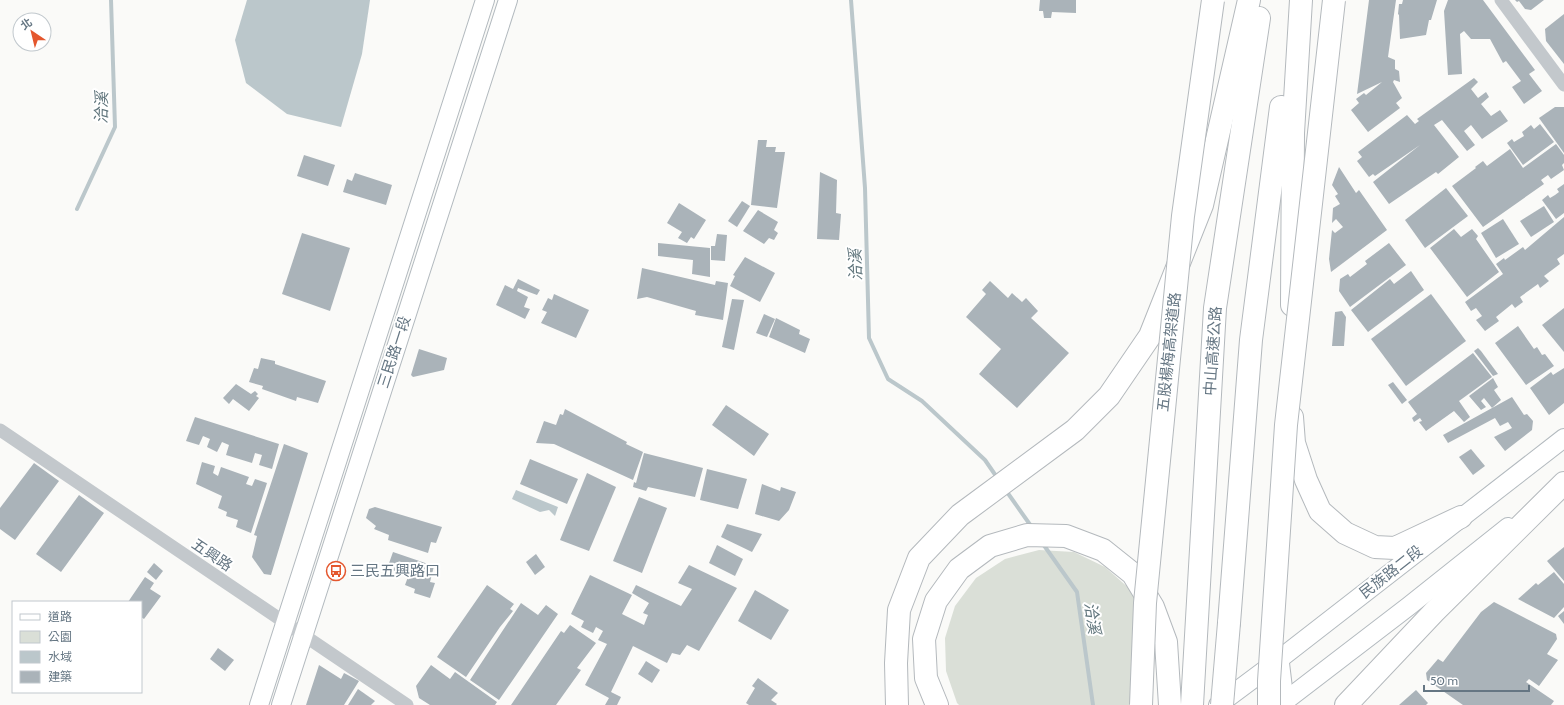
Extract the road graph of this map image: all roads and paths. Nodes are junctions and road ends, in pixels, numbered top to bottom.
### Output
1 (485, 0) edge
2 (508, 0) edge
3 (1213, 0) edge
4 (1249, 0) edge
5 (1261, 0) edge
6 (1295, 0) edge
7 (1301, 0) edge
8 (1334, 0) edge
9 (1501, 0) edge
10 (1564, 85) edge
11 (1291, 402) junction
12 (0, 430) edge
13 (1564, 438) edge
14 (1564, 482) edge
15 (1461, 517) junction
16 (285, 622) junction
17 (303, 634) junction
18 (1277, 661) junction
19 (896, 663) junction
20 (259, 705) edge
21 (281, 705) edge
22 (407, 705) edge
23 (897, 705) edge
24 (904, 705) edge
25 (937, 705) edge
26 (1141, 705) edge
27 (1170, 705) edge
28 (1192, 705) edge
29 (1218, 705) edge
30 (1222, 705) edge
31 (1279, 705) edge
32 (1346, 705) edge

1 - 16 street, 三民路一段
2 - 17 street, 三民路一段
3 - 26 highway, 五股楊梅高架道路, bridge
4 - 19 highway
5 - 28 highway, 中山高速公路
6 - 30 highway, bridge
7 - 11 highway
8 - 31 highway, bridge
9 - 10 street
11 - 15 highway
11 - 18 highway
12 - 16 street, 五興路
13 - 15 street, 民族路二段
14 - 31 street
14 - 32 highway
15 - 18 street, 民族路二段
16 - 17 street, 五興路
16 - 20 street, 三民路一段
17 - 21 street, 三民路一段
17 - 22 street, 五興路
18 - 29 street, 民族路二段
18 - 31 highway
19 - 23 highway
19 - 24 highway
25 - 27 highway

